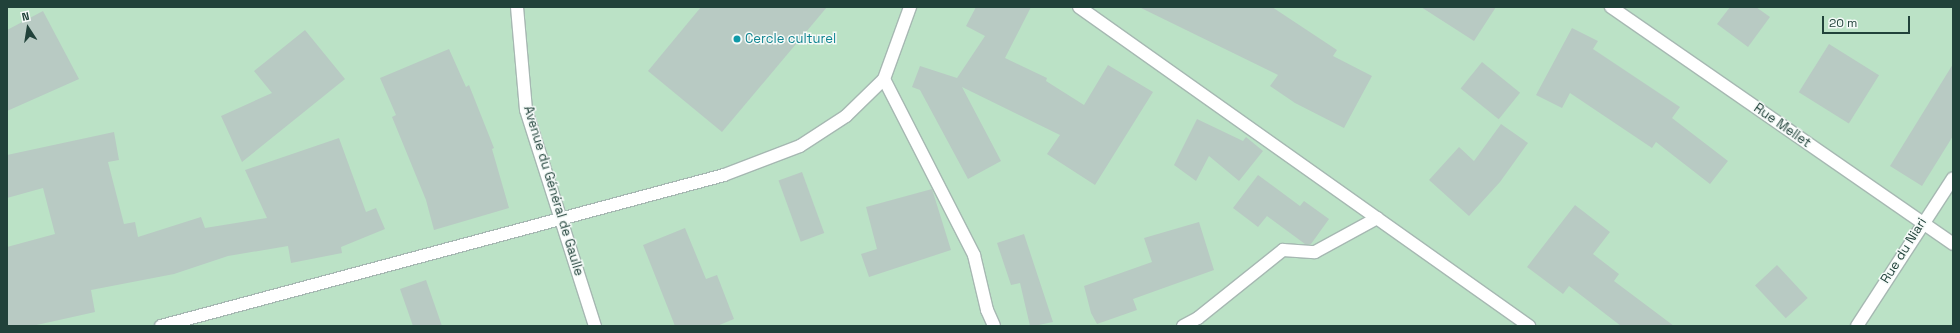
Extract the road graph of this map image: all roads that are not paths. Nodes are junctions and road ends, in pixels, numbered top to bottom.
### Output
1 (517, 7) edge
2 (910, 7) edge
3 (1079, 7) edge
4 (1611, 7) edge
5 (884, 79) junction
6 (1953, 178) edge
7 (1377, 218) junction
8 (562, 220) junction
9 (1922, 223) junction
10 (1953, 244) edge
11 (161, 326) edge
12 (595, 326) edge
13 (994, 326) edge
14 (1183, 326) edge
15 (1530, 326) edge
16 (1857, 326) edge

1 - 8 street, Avenue du Général de Gaulle
2 - 5 street
3 - 7 street
4 - 9 street, Rue Mellet
5 - 8 street
5 - 13 street
6 - 9 street, Rue du Niari
7 - 14 street
7 - 15 street
8 - 11 street
8 - 12 street, Avenue du Général de Gaulle
9 - 10 street, Rue Mellet
9 - 16 street, Rue du Niari

